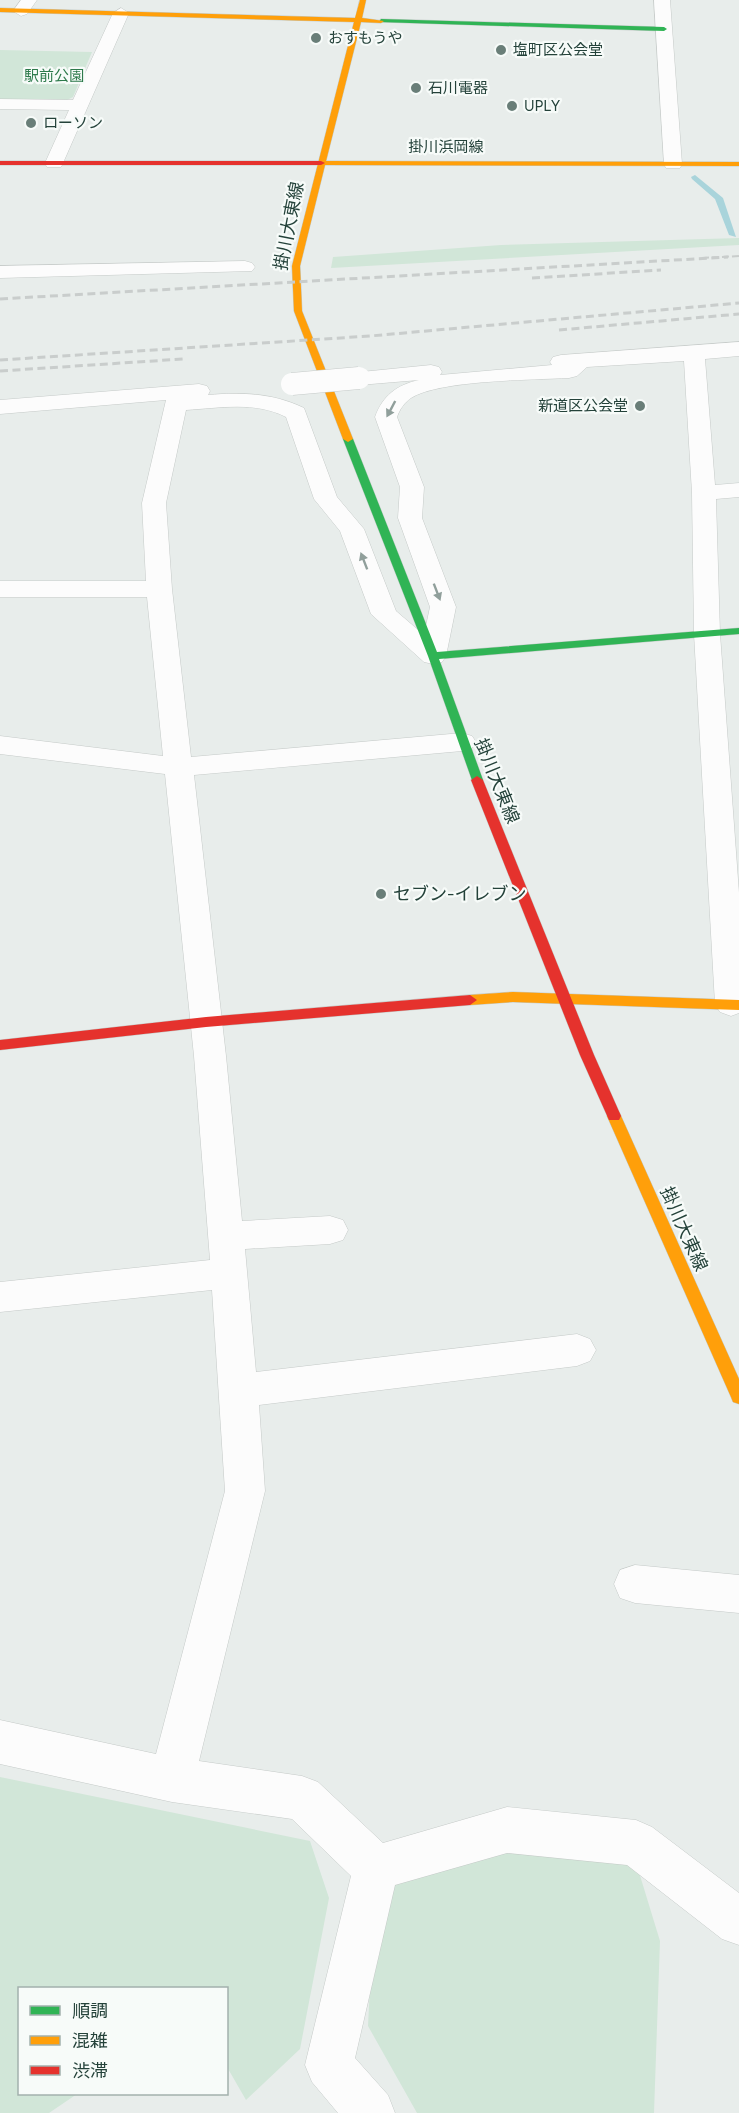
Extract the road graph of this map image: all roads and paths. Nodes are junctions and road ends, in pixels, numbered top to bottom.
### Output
1 (363, 0) edge
2 (662, 0) edge
3 (25, 5) edge
4 (0, 10) edge
5 (121, 14) junction
6 (357, 20) junction
7 (664, 29) junction
8 (0, 104) edge
9 (80, 105) junction
10 (0, 163) edge
11 (54, 163) junction
12 (321, 163) junction
13 (673, 164) junction
14 (739, 164) edge
15 (245, 267) dead end
16 (0, 272) edge
17 (739, 349) edge
18 (694, 354) junction
19 (582, 360) junction
20 (178, 398) junction
21 (0, 407) edge
22 (739, 490) edge
23 (704, 493) junction
24 (0, 589) edge
25 (159, 589) junction
26 (739, 632) edge
27 (707, 634) junction
28 (434, 656) junction
29 (462, 742) junction
30 (0, 745) edge
31 (178, 767) junction
32 (564, 998) junction
33 (735, 1005) edge
34 (206, 1022) junction
35 (0, 1045) edge
36 (330, 1230) dead end
37 (226, 1236) junction
38 (229, 1273) junction
39 (0, 1297) edge
40 (577, 1350) dead end
41 (239, 1391) junction
42 (739, 1396) edge
43 (635, 1584) dead end
44 (739, 1594) edge
45 (0, 1742) edge
46 (172, 1780) junction
47 (376, 1868) junction
48 (739, 1922) edge
49 (370, 2113) edge

1 - 6 main road
2 - 7 street
3 - 4 main road
3 - 5 main road
5 - 6 main road
5 - 9 street
6 - 7 main road
6 - 12 main road
7 - 13 street
8 - 9 street
9 - 11 street
10 - 11 main road, 掛川浜岡線
11 - 12 main road, 掛川浜岡線
12 - 13 main road, 掛川浜岡線
12 - 28 main road, 掛川大東線
13 - 14 main road, 掛川浜岡線
15 - 16 street
17 - 18 street
18 - 19 street
18 - 23 street
19 - 20 street, bridge
19 -> 28 street
20 - 21 street
20 - 25 street
28 -> 20 street
22 - 23 street
23 - 27 street
24 - 25 street
25 - 31 street
26 - 27 main road
27 - 28 main road
27 - 33 street
28 - 29 main road, 掛川大東線
29 - 31 street
29 - 32 main road, 掛川大東線
30 - 31 street
31 - 34 street
32 - 33 main road
32 - 34 main road
32 - 42 main road, 掛川大東線
34 - 35 main road
34 - 37 street
36 - 37 street
37 - 38 street
38 - 39 street
38 - 41 street
40 - 41 street
41 - 46 street
43 - 44 street
45 - 46 street
46 - 47 street
47 - 48 street
47 - 49 street

